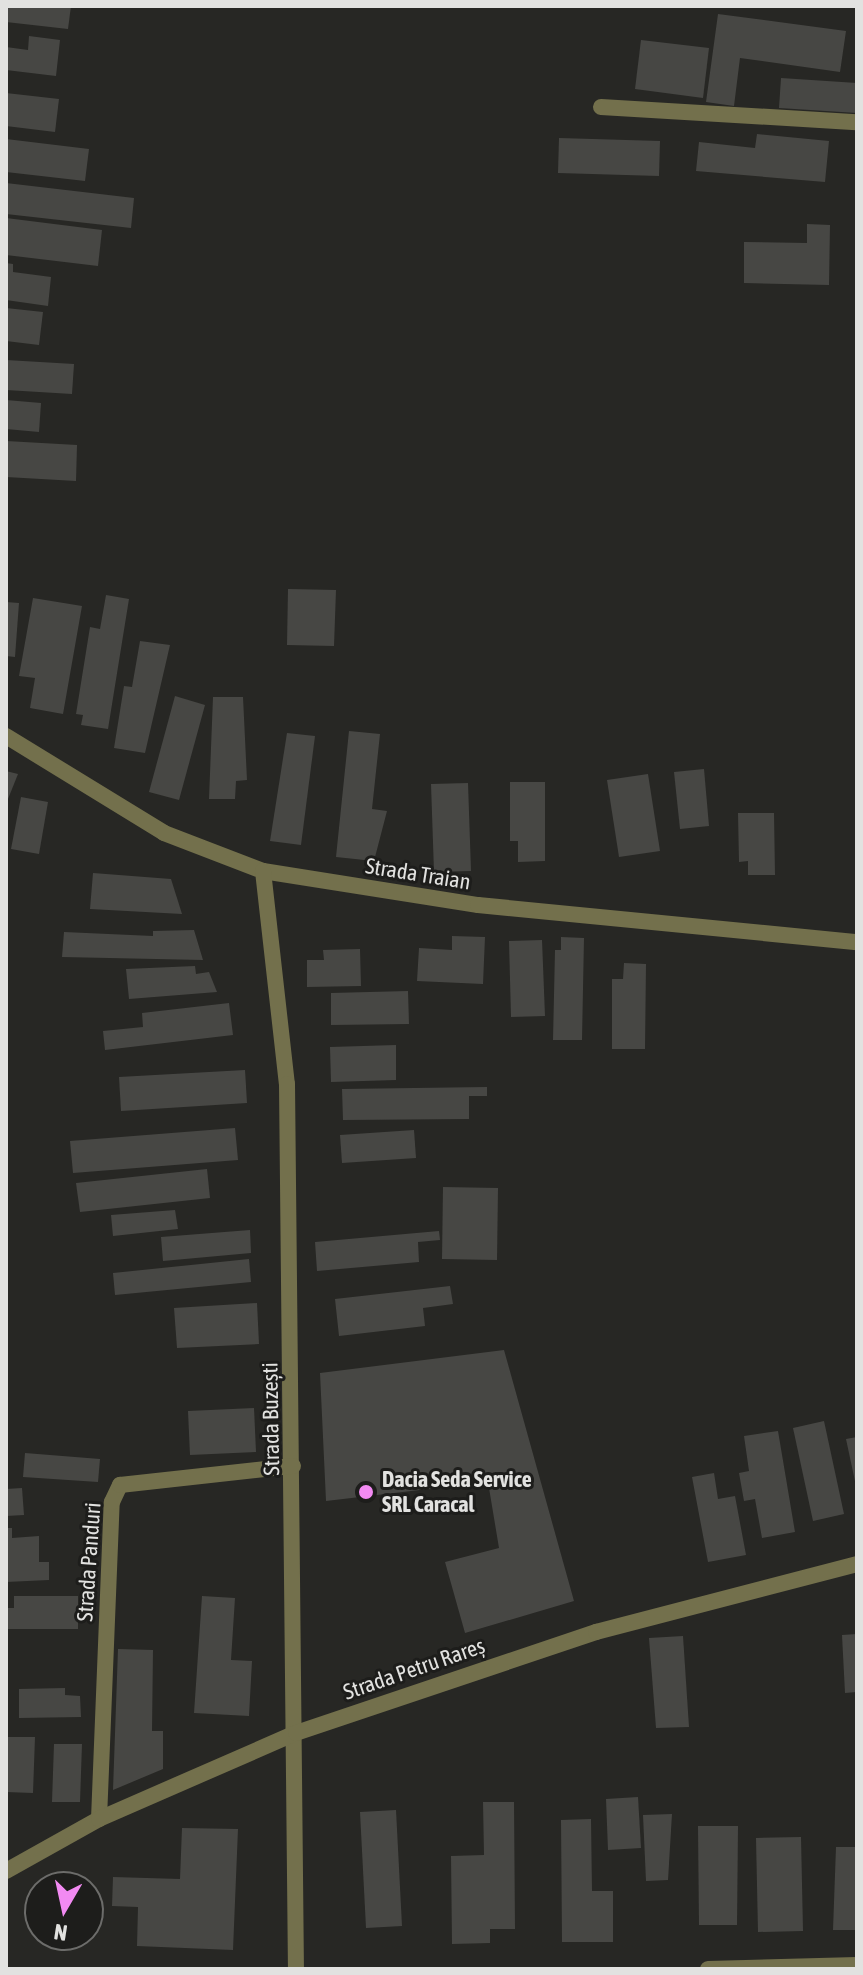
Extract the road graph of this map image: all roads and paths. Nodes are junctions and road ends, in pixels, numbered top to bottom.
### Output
1 (601, 107) dead end
2 (857, 122) edge
3 (6, 736) edge
4 (263, 871) junction
5 (857, 942) edge
6 (293, 1466) junction
7 (857, 1564) edge
8 (296, 1733) junction
9 (99, 1819) junction
10 (6, 1871) edge
11 (857, 1965) edge
12 (296, 1969) edge
13 (708, 1969) edge

1 - 2 street
3 - 4 street, Strada Traian
4 - 5 street, Strada Traian
4 - 6 street, Strada Buzești
6 - 8 street, Strada Buzești
6 - 9 street, Strada Panduri
7 - 8 street, Strada Petru Rareș
8 - 9 street, Strada Petru Rareș
8 - 12 street, Strada Buzești
9 - 10 street, Strada Petru Rareș
11 - 13 street

